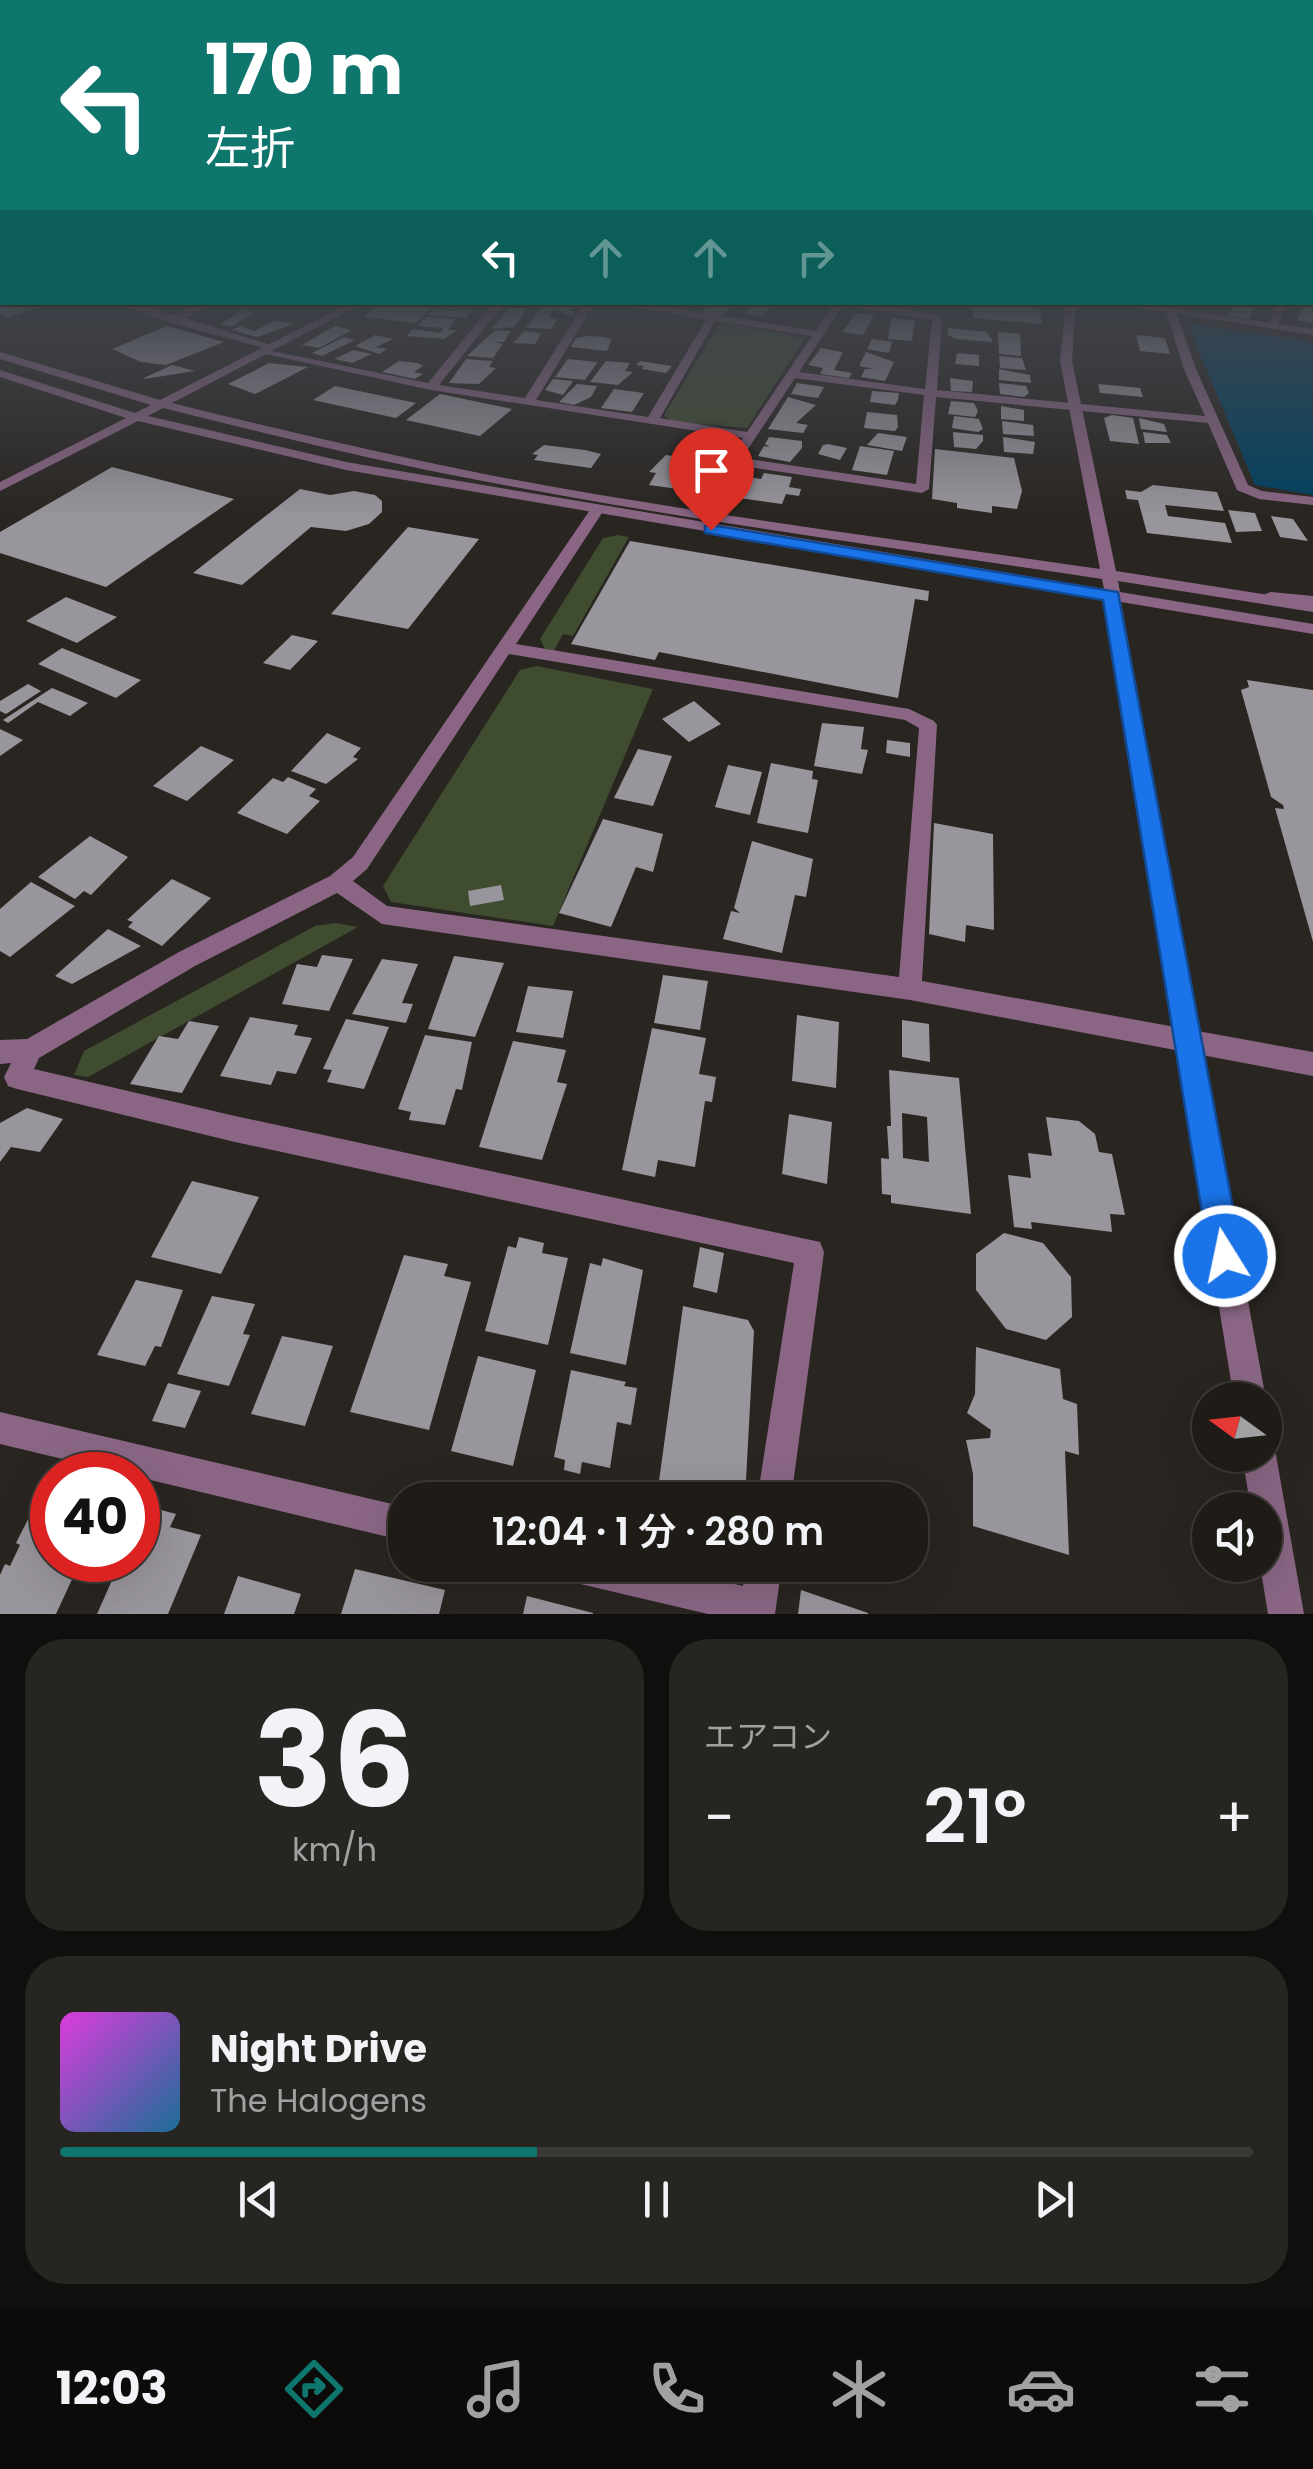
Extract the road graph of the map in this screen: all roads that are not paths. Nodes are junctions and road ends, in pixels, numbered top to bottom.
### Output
1 (46, 369) edge
2 (229, 369) edge
3 (353, 369) edge
4 (445, 369) edge
5 (549, 369) edge
6 (682, 369) edge
7 (795, 369) edge
8 (934, 369) edge
9 (1067, 369) edge
10 (1197, 369) edge
11 (0, 373) edge
12 (792, 374) junction
13 (431, 387) junction
14 (932, 393) junction
15 (528, 403) junction
16 (160, 405) junction
17 (1074, 407) junction
18 (136, 417) junction
19 (1211, 420) junction
20 (652, 421) junction
21 (751, 436) junction
22 (0, 487) edge
23 (1313, 501) edge
24 (596, 510) junction
25 (1110, 585) junction
26 (1313, 604) edge
27 (1313, 629) edge
28 (502, 646) junction
29 (338, 882) junction
30 (910, 989) junction
31 (1189, 1042) junction
32 (30, 1050) junction
33 (0, 1052) edge
34 (1313, 1064) edge
35 (1247, 1382) edge
36 (0, 1428) edge
37 (1262, 1472) edge
38 (777, 1482) edge
39 (388, 1520) edge
40 (643, 1582) edge
41 (762, 1582) edge
42 (758, 1611) edge
43 (1286, 1614) edge

1 - 16 street
2 - 16 street
3 - 13 street
4 - 13 street
5 - 15 street
6 - 20 street
7 - 12 street
8 - 14 street
9 - 17 street
10 - 19 street
11 - 18 street
12 - 14 street
12 - 21 street
13 - 15 street
14 - 17 street
14 - 21 street
15 - 20 street
16 - 18 street
16 - 25 street
17 - 19 street
17 - 25 street
18 - 22 street
18 - 24 street
19 - 23 street
20 - 21 street
24 - 25 street
24 - 28 street
25 - 26 street
25 - 27 street
25 - 31 street
28 - 29 street
28 - 30 street
29 - 30 street
29 - 32 street
30 - 31 street
31 - 34 street
31 - 35 street
32 - 33 street
32 - 38 street
36 - 39 street
37 - 43 street
40 - 42 street
41 - 42 street

